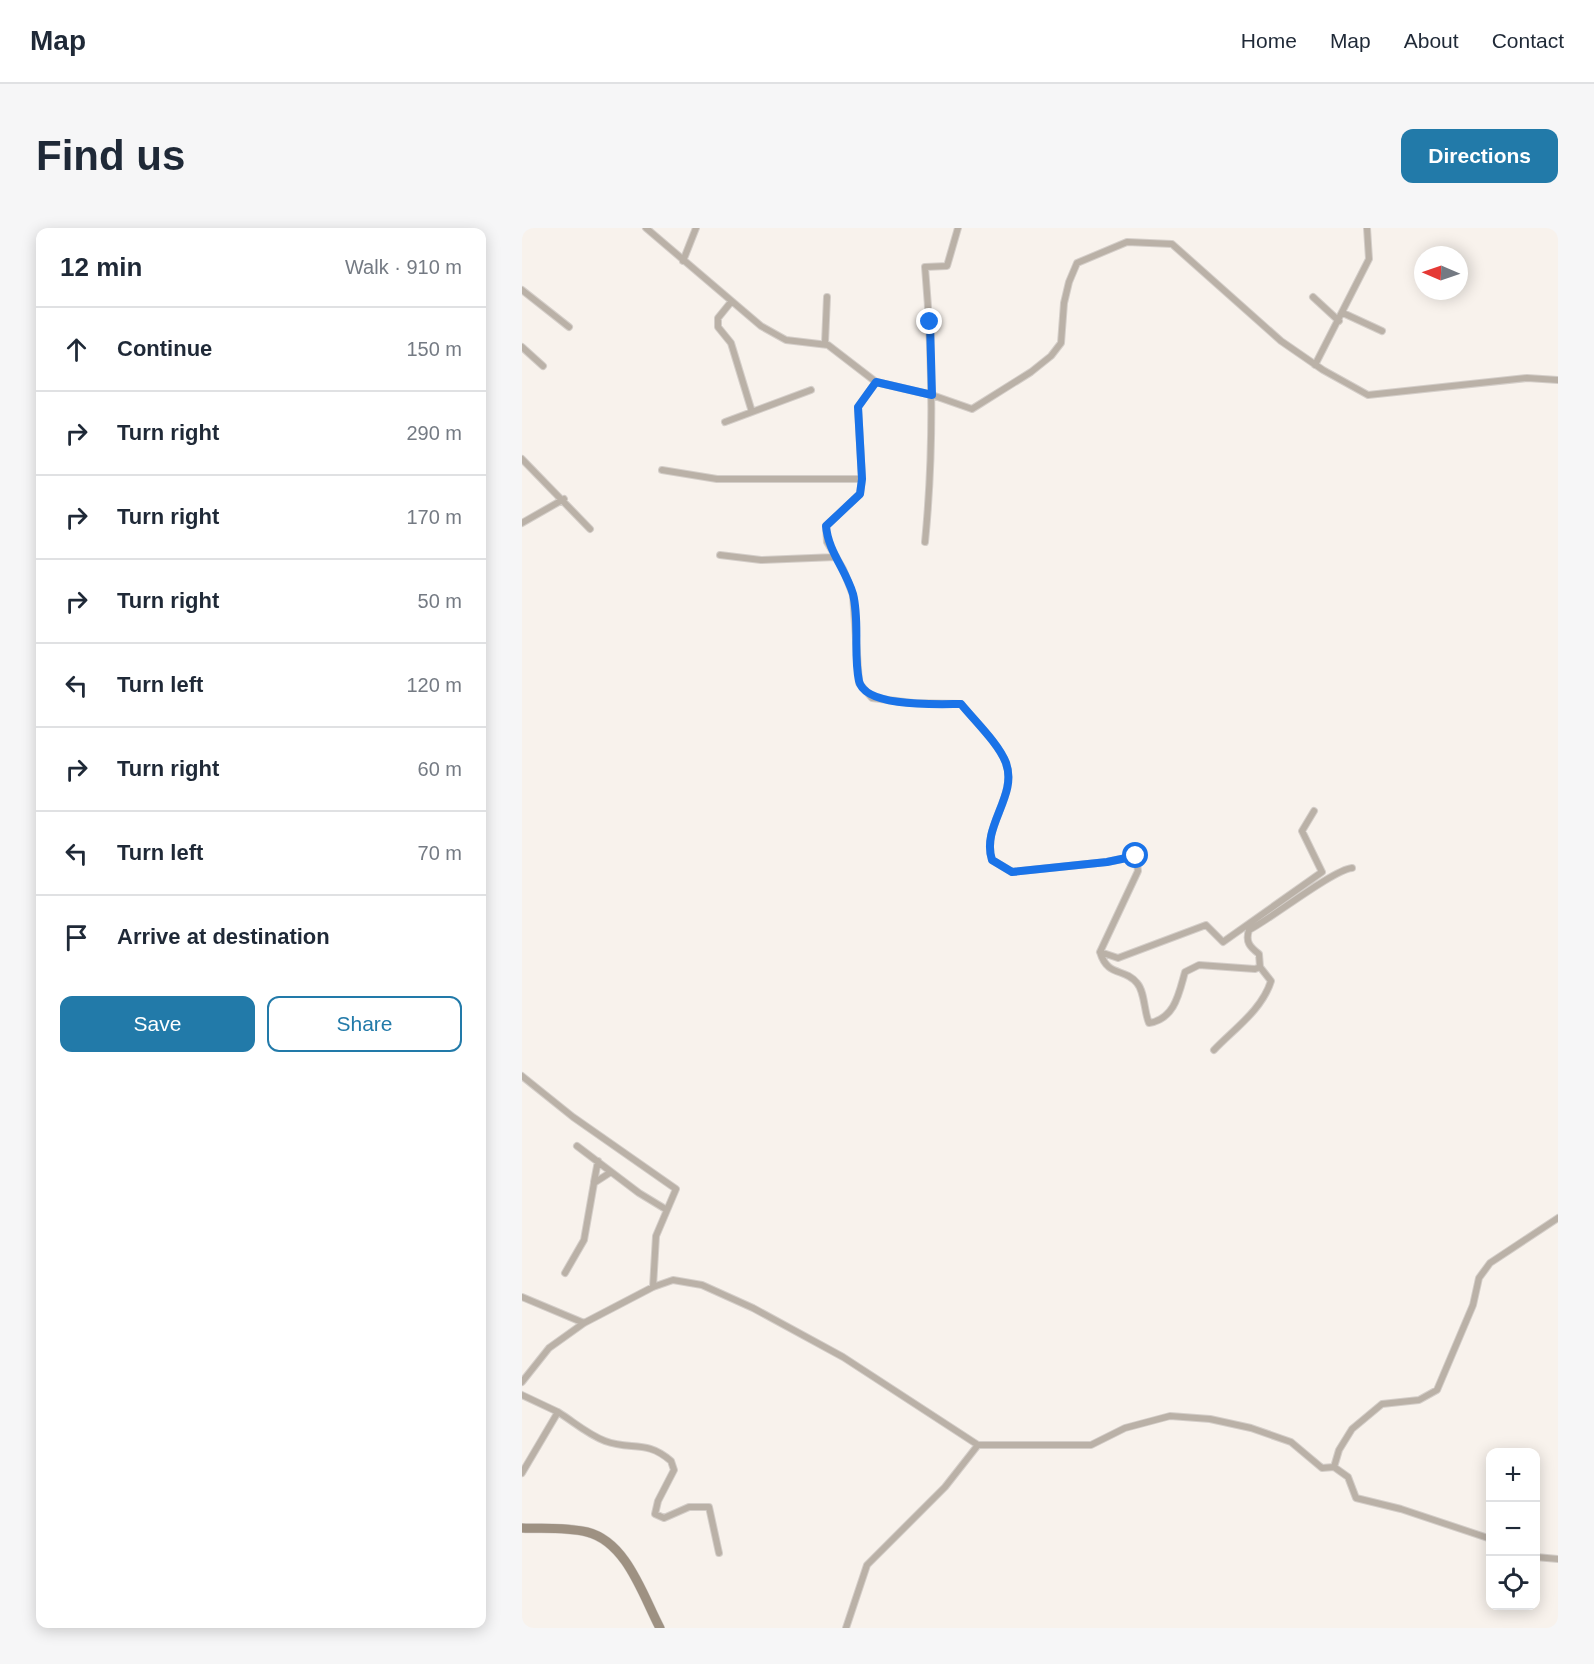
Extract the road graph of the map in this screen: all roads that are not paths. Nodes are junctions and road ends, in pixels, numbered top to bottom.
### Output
1 (646, 228) edge
2 (696, 228) edge
3 (958, 228) edge
4 (1368, 228) edge
5 (683, 261) junction
6 (522, 290) edge
7 (827, 297) dead end
8 (1313, 297) dead end
9 (731, 302) junction
10 (1343, 313) junction
11 (1339, 321) junction
12 (569, 327) dead end
13 (1382, 331) dead end
14 (825, 343) junction
15 (522, 347) edge
16 (1315, 365) junction
17 (543, 366) dead end
18 (1558, 380) edge
19 (876, 382) junction
20 (812, 390) dead end
21 (932, 395) junction
22 (752, 412) junction
23 (725, 422) dead end
24 (522, 459) edge
25 (529, 466) junction
26 (522, 470) edge
27 (662, 470) dead end
28 (862, 479) junction
29 (564, 499) junction
30 (522, 523) edge
31 (590, 529) dead end
32 (926, 542) dead end
33 (720, 555) dead end
34 (836, 557) junction
35 (1314, 811) dead end
36 (1352, 868) dead end
37 (1100, 952) junction
38 (1260, 967) junction
39 (1214, 1050) dead end
40 (522, 1076) edge
41 (577, 1146) dead end
42 (598, 1161) junction
43 (611, 1172) junction
44 (594, 1183) junction
45 (667, 1210) junction
46 (1558, 1218) edge
47 (565, 1272) dead end
48 (653, 1287) junction
49 (522, 1297) edge
50 (584, 1323) junction
51 (522, 1382) edge
52 (522, 1395) edge
53 (558, 1412) junction
54 (978, 1445) junction
55 (1334, 1467) junction
56 (522, 1473) edge
57 (522, 1528) edge
58 (1486, 1537) edge
59 (719, 1553) dead end
60 (1540, 1557) edge
61 (1558, 1559) edge
62 (660, 1628) edge
63 (846, 1628) edge

1 - 5 street
2 - 5 street
3 - 21 street
4 - 10 street
5 - 9 street
6 - 12 street
7 - 14 street
8 - 11 street
9 - 14 street
9 - 22 street
10 - 11 street
10 - 13 street
11 - 16 street
14 - 19 street
15 - 17 street
16 - 18 street
16 - 21 street
19 - 21 street
19 - 28 street
20 - 22 street
21 - 32 street
22 - 23 street
24 - 25 street
25 - 26 street
25 - 29 street
27 - 28 street
28 - 34 street
29 - 30 street
29 - 31 street
33 - 34 street
34 - 37 street
35 - 37 street
36 - 38 street
37 - 38 street
38 - 39 street
40 - 45 street
41 - 42 street
42 - 43 street
42 - 44 street
43 - 44 street
43 - 45 street
44 - 47 street
45 - 48 street
46 - 55 street
48 - 50 street
48 - 54 street
49 - 50 street
50 - 51 street
52 - 53 street
53 - 56 street
53 - 59 street
54 - 55 street
54 - 63 street
55 - 58 street
57 - 62 street
60 - 61 street

